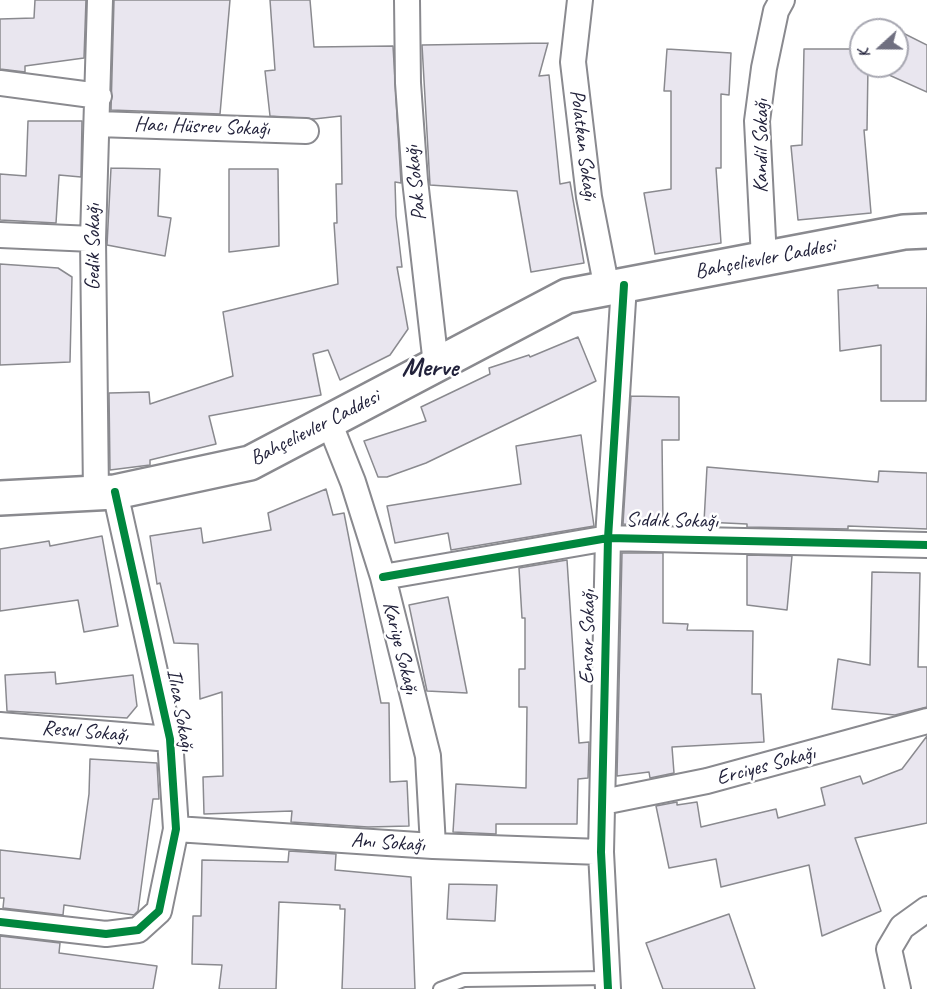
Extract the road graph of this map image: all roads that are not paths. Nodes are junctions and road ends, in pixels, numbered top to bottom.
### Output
1 (100, 0) edge
2 (407, 0) edge
3 (580, 0) edge
4 (782, 0) edge
5 (0, 83) edge
6 (99, 96) junction
7 (97, 124) junction
8 (306, 131) dead end
9 (927, 231) edge
10 (0, 235) edge
11 (93, 239) junction
12 (764, 259) junction
13 (616, 287) junction
14 (436, 365) junction
15 (329, 422) junction
16 (106, 493) junction
17 (0, 498) edge
18 (608, 537) junction
19 (927, 545) edge
20 (383, 577) junction
21 (927, 721) edge
22 (0, 725) edge
23 (170, 739) junction
24 (603, 802) junction
25 (176, 829) junction
26 (434, 846) junction
27 (601, 852) junction
28 (927, 909) edge
29 (0, 922) edge
30 (608, 983) edge
31 (440, 989) edge
32 (898, 989) edge

1 - 6 street, Gedik Sokağı
2 - 14 street, Pak Sokağı
3 - 13 street, Polatkan Sokağı
4 - 12 street, Kandil Sokağı
5 - 6 street
6 - 7 street, Gedik Sokağı
7 - 8 street, Hacı Hüsrev Sokağı
7 - 11 street, Gedik Sokağı
9 - 12 main road, Bahçelievler Caddesi
10 - 11 street
11 - 16 street, Gedik Sokağı
12 - 13 main road, Bahçelievler Caddesi
13 - 14 main road, Bahçelievler Caddesi
13 - 18 street, Ensar Sokağı
14 - 15 main road, Bahçelievler Caddesi
15 - 16 main road, Bahçelievler Caddesi
15 - 20 street, Kariye Sokağı
16 - 17 main road, Bahçelievler Caddesi
16 - 23 street, Ilıca Sokağı
18 - 19 street, Sıddık Sokağı
18 - 20 street, Sıddık Sokağı
18 - 24 street, Ensar Sokağı
20 - 26 street, Kariye Sokağı
21 - 24 street, Erciyes Sokağı
22 - 23 street, Resul Sokağı
23 - 25 street, Ilıca Sokağı
24 - 27 street, Ensar Sokağı
25 - 26 street, Anı Sokağı
25 - 29 street, Ilıca Sokağı
26 - 27 street, Anı Sokağı
27 - 30 street, Ensar Sokağı
28 - 32 street
30 - 31 lane

